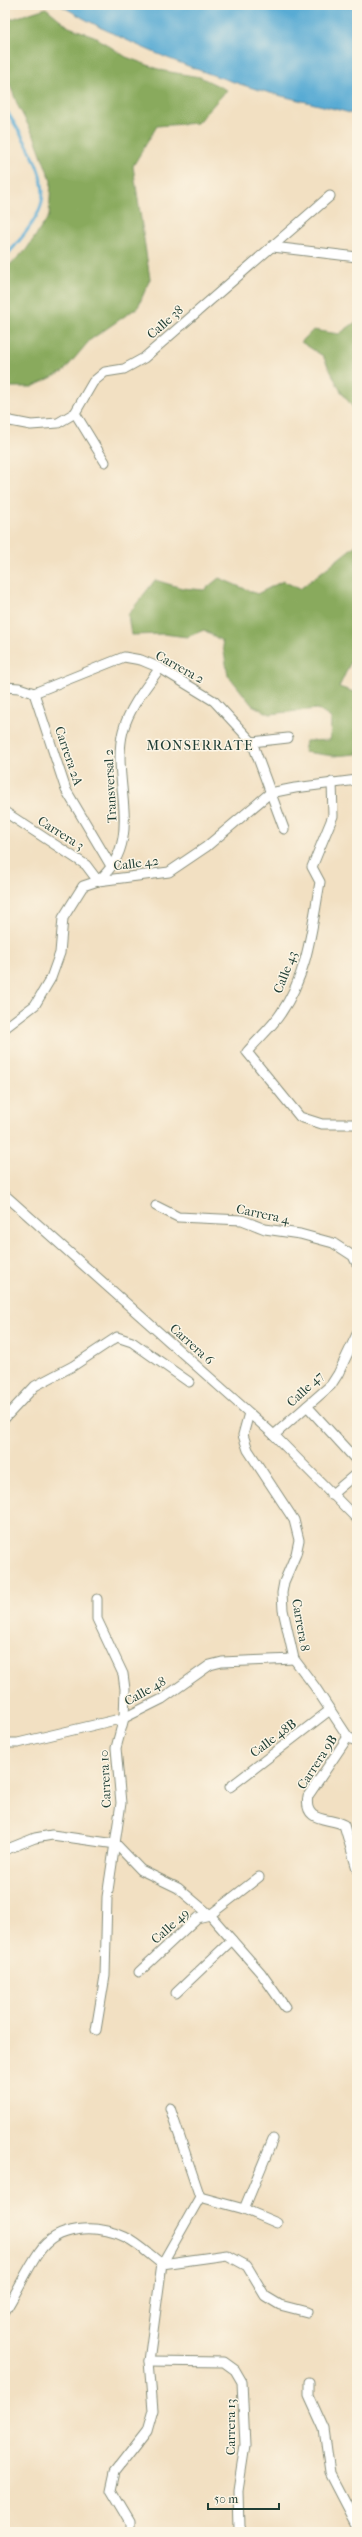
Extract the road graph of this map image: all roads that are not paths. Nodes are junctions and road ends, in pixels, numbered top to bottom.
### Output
1 (330, 196) dead end
2 (273, 247) junction
3 (357, 257) edge
4 (75, 414) junction
5 (5, 420) edge
6 (105, 462) dead end
7 (160, 668) junction
8 (5, 687) edge
9 (34, 693) junction
10 (288, 738) dead end
11 (252, 742) junction
12 (357, 780) edge
13 (332, 782) junction
14 (270, 793) junction
15 (5, 812) edge
16 (284, 829) dead end
17 (111, 866) junction
18 (98, 882) junction
19 (5, 1028) edge
20 (357, 1124) edge
21 (5, 1195) edge
22 (156, 1206) dead end
23 (357, 1264) edge
24 (357, 1334) edge
25 (189, 1382) dead end
26 (307, 1406) junction
27 (249, 1413) junction
28 (5, 1418) edge
29 (274, 1435) junction
30 (357, 1461) edge
31 (357, 1473) edge
32 (332, 1495) junction
33 (357, 1519) edge
34 (97, 1599) dead end
35 (294, 1659) junction
36 (330, 1710) junction
37 (124, 1718) junction
38 (348, 1737) junction
39 (357, 1742) edge
40 (5, 1743) edge
41 (230, 1787) dead end
42 (116, 1844) junction
43 (5, 1850) edge
44 (357, 1870) edge
45 (259, 1877) dead end
46 (210, 1915) junction
47 (232, 1940) junction
48 (139, 1972) dead end
49 (176, 1993) dead end
50 (286, 2007) dead end
51 (96, 2030) dead end
52 (170, 2108) dead end
53 (273, 2140) dead end
54 (200, 2197) junction
55 (244, 2209) junction
56 (278, 2223) dead end
57 (162, 2264) junction
58 (5, 2311) edge
59 (307, 2312) dead end
60 (149, 2361) junction
61 (309, 2382) dead end
62 (357, 2525) edge
63 (130, 2532) edge
64 (241, 2532) edge

1 - 2 street, Calle 38
2 - 3 street
2 - 4 street, Calle 38
4 - 5 street
4 - 6 street
7 - 9 street, Carrera 2
7 - 11 street, Carrera 2
7 - 17 street, Transversal 2
8 - 9 street
9 - 17 street, Carrera 2A
10 - 11 street
11 - 14 street, Carrera 2
12 - 13 street
13 - 14 street
13 - 20 street, Calle 43
14 - 16 street, Carrera 2
14 - 18 street, Calle 42
15 - 18 street, Carrera 3
17 - 18 street, Transversal 2
18 - 19 street, Calle 42
21 - 27 street, Carrera 6
22 - 23 street, Carrera 4
24 - 26 street, Calle 47
25 - 28 street
26 - 29 street, Calle 47
26 - 30 street
27 - 29 street, Carrera 6
27 - 35 street, Carrera 8
29 - 32 street, Carrera 6
31 - 32 street
32 - 33 street, Carrera 6
34 - 37 street, Carrera 10
35 - 36 street, Carrera 8
35 - 37 street, Calle 48
36 - 38 street, Carrera 8
36 - 41 street, Calle 48B
37 - 40 street, Calle 48
37 - 42 street, Carrera 10
38 - 39 street, Carrera 8
38 - 44 street, Carrera 9B
42 - 43 street
42 - 46 street
42 - 51 street, Carrera 10
45 - 46 street, Calle 49
46 - 47 street
46 - 48 street, Calle 49
47 - 49 street
47 - 50 street
52 - 54 street
53 - 55 street
54 - 55 street
54 - 57 street
55 - 56 street
57 - 58 street
57 - 59 street
57 - 60 street
60 - 63 street
60 - 64 street, Carrera 13
61 - 62 street

